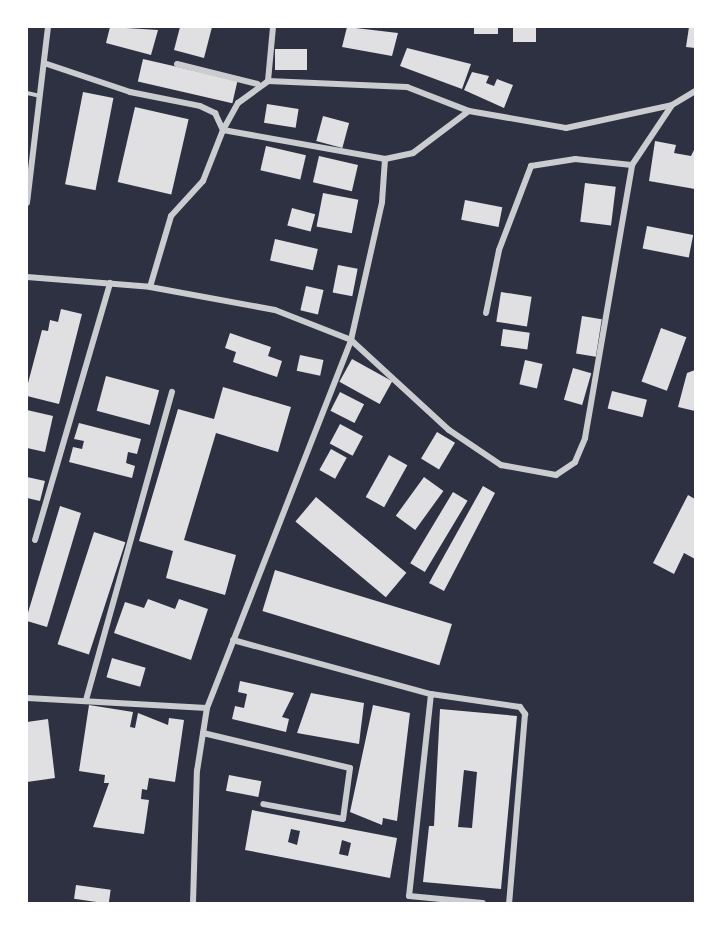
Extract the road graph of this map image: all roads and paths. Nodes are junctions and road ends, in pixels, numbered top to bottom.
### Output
1 (48, 27) edge
2 (273, 27) edge
3 (44, 63) junction
4 (177, 64) dead end
5 (268, 81) junction
6 (258, 84) junction
7 (695, 91) edge
8 (27, 93) edge
9 (40, 96) junction
10 (672, 105) junction
11 (469, 111) junction
12 (223, 130) junction
13 (385, 159) junction
14 (632, 165) junction
15 (27, 203) edge
16 (27, 277) edge
17 (110, 283) junction
18 (150, 286) junction
19 (486, 313) dead end
20 (351, 340) junction
21 (172, 392) dead end
22 (35, 540) dead end
23 (232, 640) junction
24 (431, 694) junction
25 (27, 698) edge
26 (86, 700) junction
27 (207, 708) junction
28 (203, 733) junction
29 (263, 804) dead end
30 (193, 903) edge
31 (483, 903) edge
32 (509, 903) edge

1 - 3 street
2 - 5 street
3 - 9 street
3 - 12 street
4 - 6 street
5 - 6 street
5 - 11 street
6 - 12 street
7 - 10 street
8 - 9 lane
9 - 15 street
10 - 11 street
10 - 14 street
11 - 13 street
12 - 13 street
12 - 18 street
13 - 20 street
14 - 19 street
14 - 20 street
16 - 17 street
17 - 18 street
17 - 22 street
18 - 20 street
20 - 23 street
21 - 26 street
23 - 24 street
23 - 27 street
24 - 31 street
24 - 32 street
25 - 26 street
26 - 27 street
27 - 28 street
28 - 29 street
28 - 30 street

